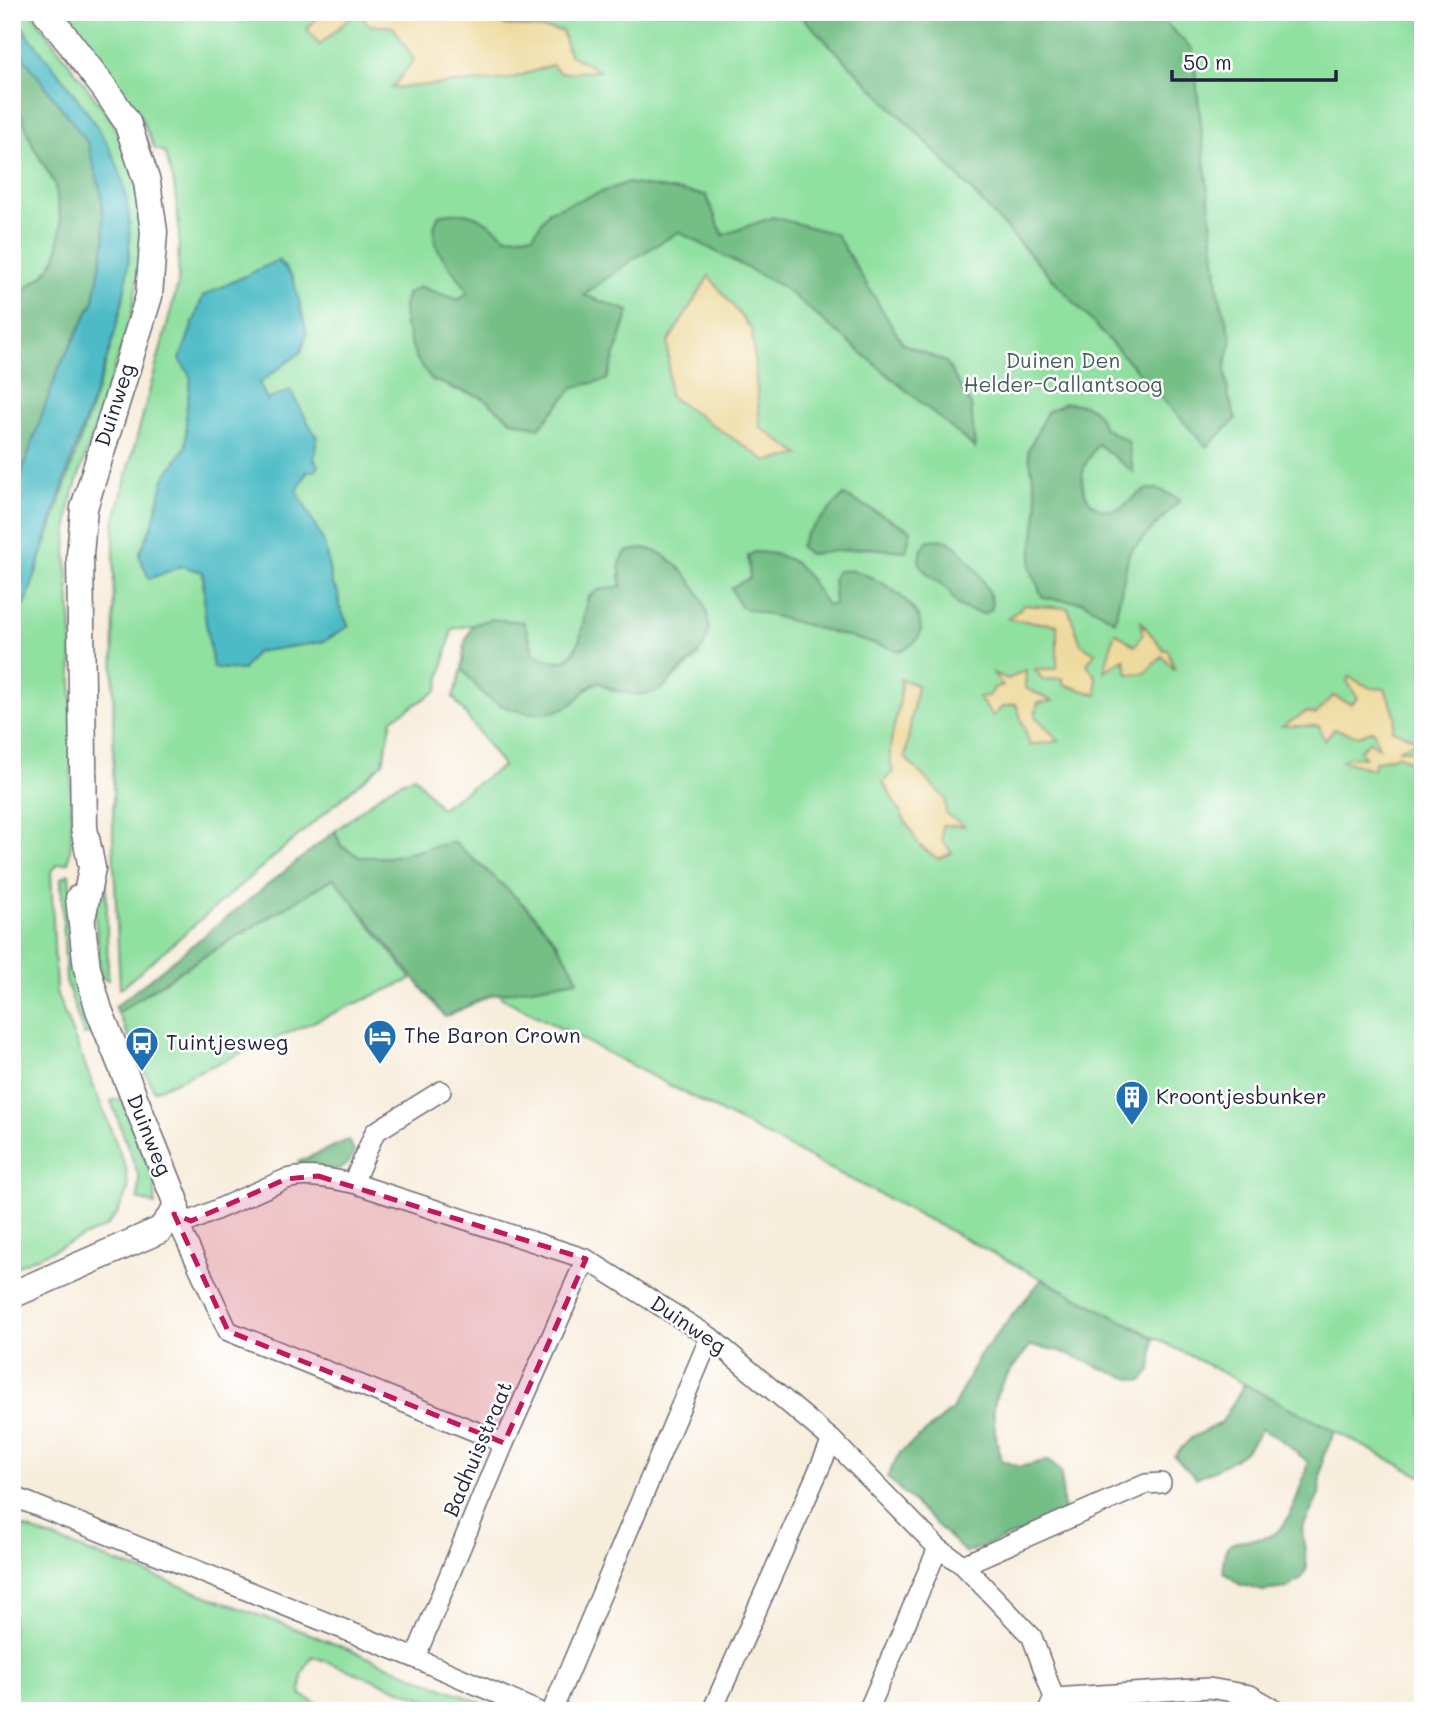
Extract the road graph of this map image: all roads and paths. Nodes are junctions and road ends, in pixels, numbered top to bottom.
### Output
1 (46, 12) edge
2 (441, 1091) dead end
3 (353, 1183) junction
4 (174, 1214) junction
5 (586, 1259) junction
6 (12, 1295) edge
7 (710, 1337) junction
8 (832, 1440) junction
9 (504, 1443) junction
10 (1161, 1483) dead end
11 (12, 1496) edge
12 (938, 1548) junction
13 (963, 1565) junction
14 (415, 1658) junction
15 (1051, 1704) edge
16 (537, 1711) edge
17 (552, 1711) edge
18 (712, 1711) edge
19 (868, 1711) edge
20 (1278, 1711) edge

1 - 4 street, Duinweg
2 - 3 street
3 - 4 street, Duinweg
3 - 5 street, Duinweg
4 - 6 street
4 - 9 street
5 - 7 street, Duinweg
5 - 9 street, Badhuisstraat
7 - 8 street, Duinweg
7 - 17 street
8 - 12 street, Duinweg
8 - 18 street
9 - 14 street, Badhuisstraat
10 - 13 street
11 - 14 street
12 - 13 street, Duinweg
12 - 19 street
13 - 15 street, Duinweg
14 - 16 street
15 - 20 street, Duinweg

